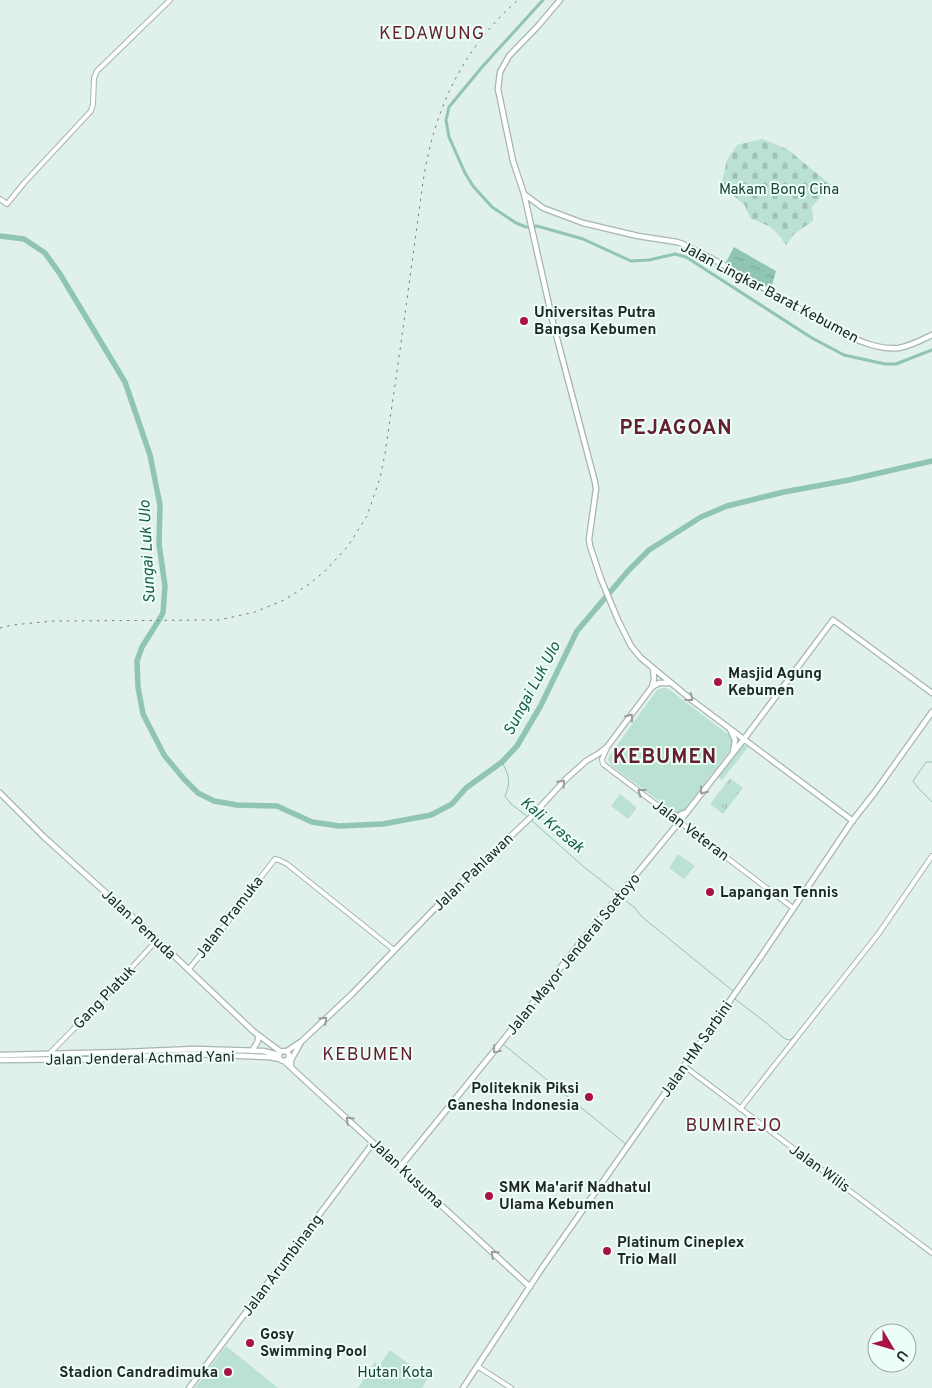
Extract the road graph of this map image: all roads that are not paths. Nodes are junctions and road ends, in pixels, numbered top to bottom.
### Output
1 (170, 0) edge
2 (560, 0) edge
3 (524, 194) junction
4 (0, 198) edge
5 (532, 200) junction
6 (525, 202) junction
7 (932, 335) edge
8 (652, 667) junction
9 (671, 683) junction
10 (652, 686) junction
11 (932, 693) edge
12 (932, 712) edge
13 (729, 728) junction
14 (747, 734) junction
15 (738, 735) junction
16 (744, 739) junction
17 (750, 743) junction
18 (740, 744) junction
19 (607, 747) junction
20 (732, 754) junction
21 (0, 793) edge
22 (687, 812) junction
23 (672, 816) junction
24 (853, 821) junction
25 (680, 822) junction
26 (932, 856) edge
27 (793, 908) junction
28 (158, 940) junction
29 (394, 950) junction
30 (188, 970) junction
31 (252, 1031) junction
32 (258, 1036) junction
33 (302, 1041) junction
34 (252, 1051) junction
35 (287, 1051) junction
36 (0, 1054) edge
37 (49, 1054) junction
38 (281, 1056) junction
39 (0, 1060) edge
40 (291, 1067) junction
41 (685, 1067) junction
42 (740, 1110) junction
43 (373, 1143) junction
44 (400, 1167) junction
45 (932, 1253) edge
46 (530, 1287) junction
47 (478, 1366) junction
48 (189, 1388) edge
49 (463, 1388) edge
50 (511, 1388) edge

1 - 4 street
2 - 3 main road
3 - 5 main road, Jalan Lingkar Barat Kebumen
3 - 6 main road
5 - 6 main road
5 - 7 main road, Jalan Lingkar Barat Kebumen
6 - 8 main road
8 - 9 main road
8 - 10 main road
9 - 10 main road
9 -> 13 main road
19 -> 10 main road, Jalan Pahlawan
11 - 14 main road, Jalan Mayor Jenderal Soetoyo
12 - 24 main road, Jalan HM Sarbini
13 - 15 main road
13 - 20 main road
14 - 15 main road
14 - 16 main road, Jalan Mayor Jenderal Soetoyo
15 - 16 main road
16 - 17 main road
16 - 18 main road, Jalan Mayor Jenderal Soetoyo
17 - 18 main road
17 - 24 main road
18 - 20 main road, Jalan Mayor Jenderal Soetoyo
23 -> 19 street, Jalan Veteran
29 -> 19 main road, Jalan Pahlawan
20 -> 22 main road, Jalan Mayor Jenderal Soetoyo
21 - 28 main road, Jalan Pemuda
22 - 23 main road
22 - 25 main road, Jalan Mayor Jenderal Soetoyo
23 - 25 street, Jalan Veteran
24 - 27 main road, Jalan HM Sarbini
25 - 27 street, Jalan Veteran
25 -> 44 main road, Jalan Mayor Jenderal Soetoyo
26 - 42 street
27 - 41 main road, Jalan HM Sarbini
28 - 30 main road, Jalan Pemuda
28 - 37 street, Gang Platuk
29 - 30 street, Jalan Pramuka
33 -> 29 main road, Jalan Pahlawan
30 - 31 main road, Jalan Pemuda
31 - 32 main road
31 - 38 main road, Jalan Pemuda
32 - 34 main road
32 - 38 main road
33 - 35 main road, Jalan Pahlawan
33 - 40 main road
34 - 37 main road, Jalan Jenderal Achmad Yani
34 - 38 main road, Jalan Jenderal Achmad Yani
35 - 38 main road
35 - 38 main road
36 - 37 main road, Jalan Jenderal Achmad Yani
38 - 39 main road, Jalan Jenderal Achmad Yani
38 - 40 main road, Jalan Kusuma
43 -> 40 main road, Jalan Kusuma
41 - 42 street, Jalan Wilis
41 - 46 main road, Jalan HM Sarbini
42 - 45 street, Jalan Wilis
43 - 44 main road, Jalan Kusuma
43 - 48 main road, Jalan Arumbinang
46 -> 44 main road, Jalan Kusuma
46 - 47 main road, Jalan HM Sarbini
47 - 49 main road, Jalan HM Sarbini
47 - 50 street

